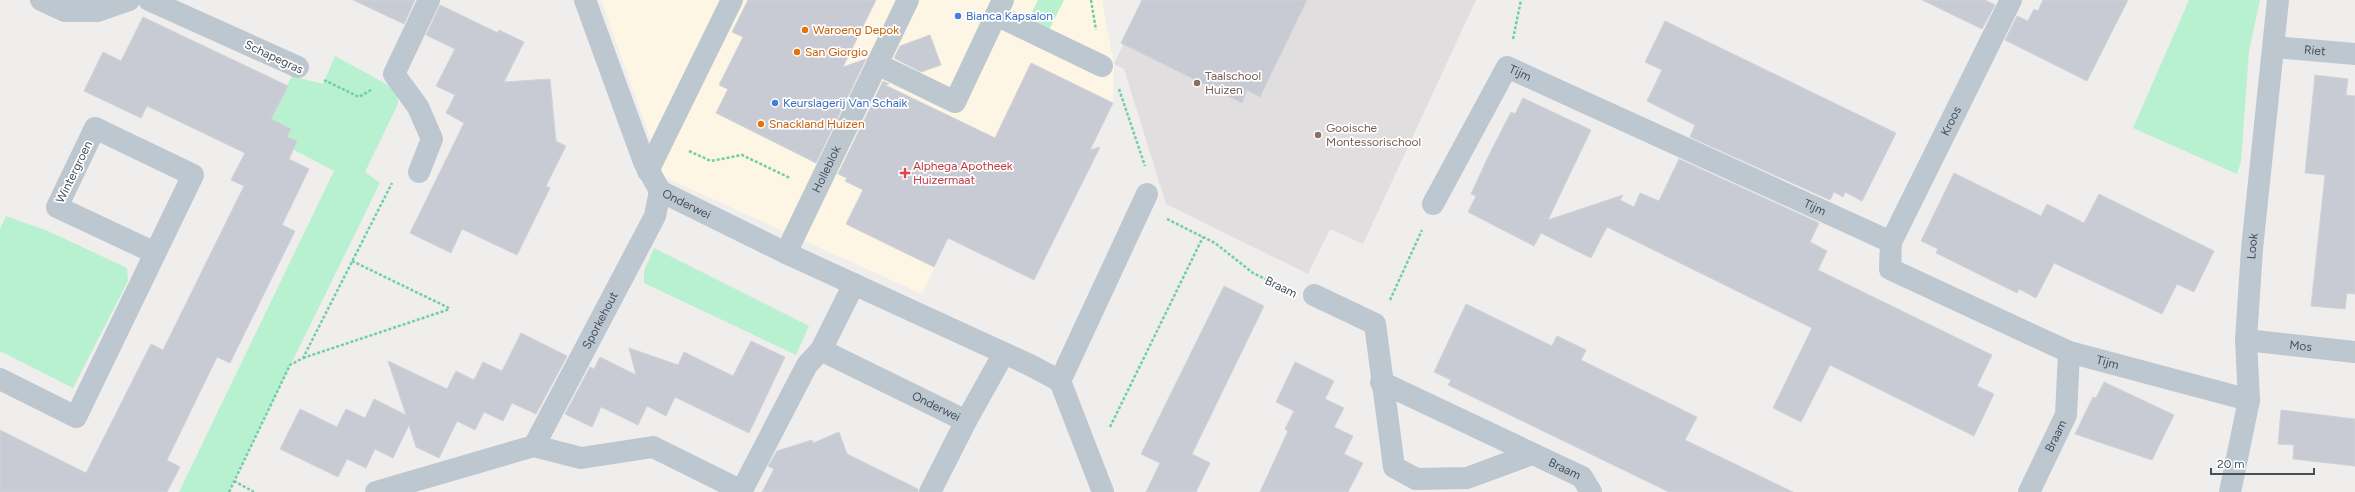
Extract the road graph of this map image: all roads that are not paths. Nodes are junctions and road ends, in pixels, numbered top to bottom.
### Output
1 (41, 0) edge
2 (129, 0) edge
3 (149, 0) edge
4 (429, 0) edge
5 (585, 0) edge
6 (732, 0) edge
7 (908, 0) edge
8 (2011, 0) edge
9 (2278, 0) edge
10 (1000, 8) edge
11 (2274, 47) junction
12 (2355, 54) edge
13 (877, 64) junction
14 (1102, 66) road end
15 (298, 68) road end
16 (648, 171) junction
17 (419, 172) road end
18 (660, 191) junction
19 (1145, 200) road end
20 (1433, 204) road end
21 (1891, 242) junction
22 (155, 253) junction
23 (786, 253) junction
24 (854, 284) junction
25 (1314, 295) road end
26 (2246, 340) junction
27 (821, 350) junction
28 (2069, 352) junction
29 (2355, 352) edge
30 (1004, 353) junction
31 (0, 379) edge
32 (1060, 381) junction
33 (1381, 382) junction
34 (2249, 400) junction
35 (966, 421) junction
36 (534, 446) junction
37 (1532, 454) junction
38 (741, 491) edge
39 (376, 492) edge
40 (930, 492) edge
41 (1104, 492) edge
42 (1591, 492) edge
43 (2029, 492) edge
44 (2230, 492) edge

1 - 2 street
3 - 15 street, Schapegras
4 - 17 street
5 - 16 street, Onderwei
6 - 16 street
7 - 13 street, Holleblok
8 - 21 street, Kroos
9 - 11 street, Look
10 - 13 street
10 - 14 street
11 - 12 street, Riet
11 - 26 street, Look
13 - 23 street, Holleblok
16 - 18 street, Onderwei
18 - 23 street, Onderwei
18 - 36 street, Sporkehout
19 - 32 street
20 - 21 street, Tijm
21 - 28 street, Tijm
22 - 22 street, Wintergroen
22 - 31 street, Wintergroen
23 - 24 street, Onderwei
24 - 27 street
24 - 30 street, Onderwei
25 - 33 street, Braam
26 - 29 street, Mos
26 - 34 street, Look
27 - 35 street, Onderwei
27 - 38 street
28 - 34 street, Tijm
28 - 43 street, Braam
30 - 32 street, Onderwei
30 - 35 street
32 - 41 street
33 - 37 street, Braam
33 - 37 street
34 - 44 street, Look
35 - 40 street
36 - 38 street
36 - 39 street
37 - 42 street, Braam

